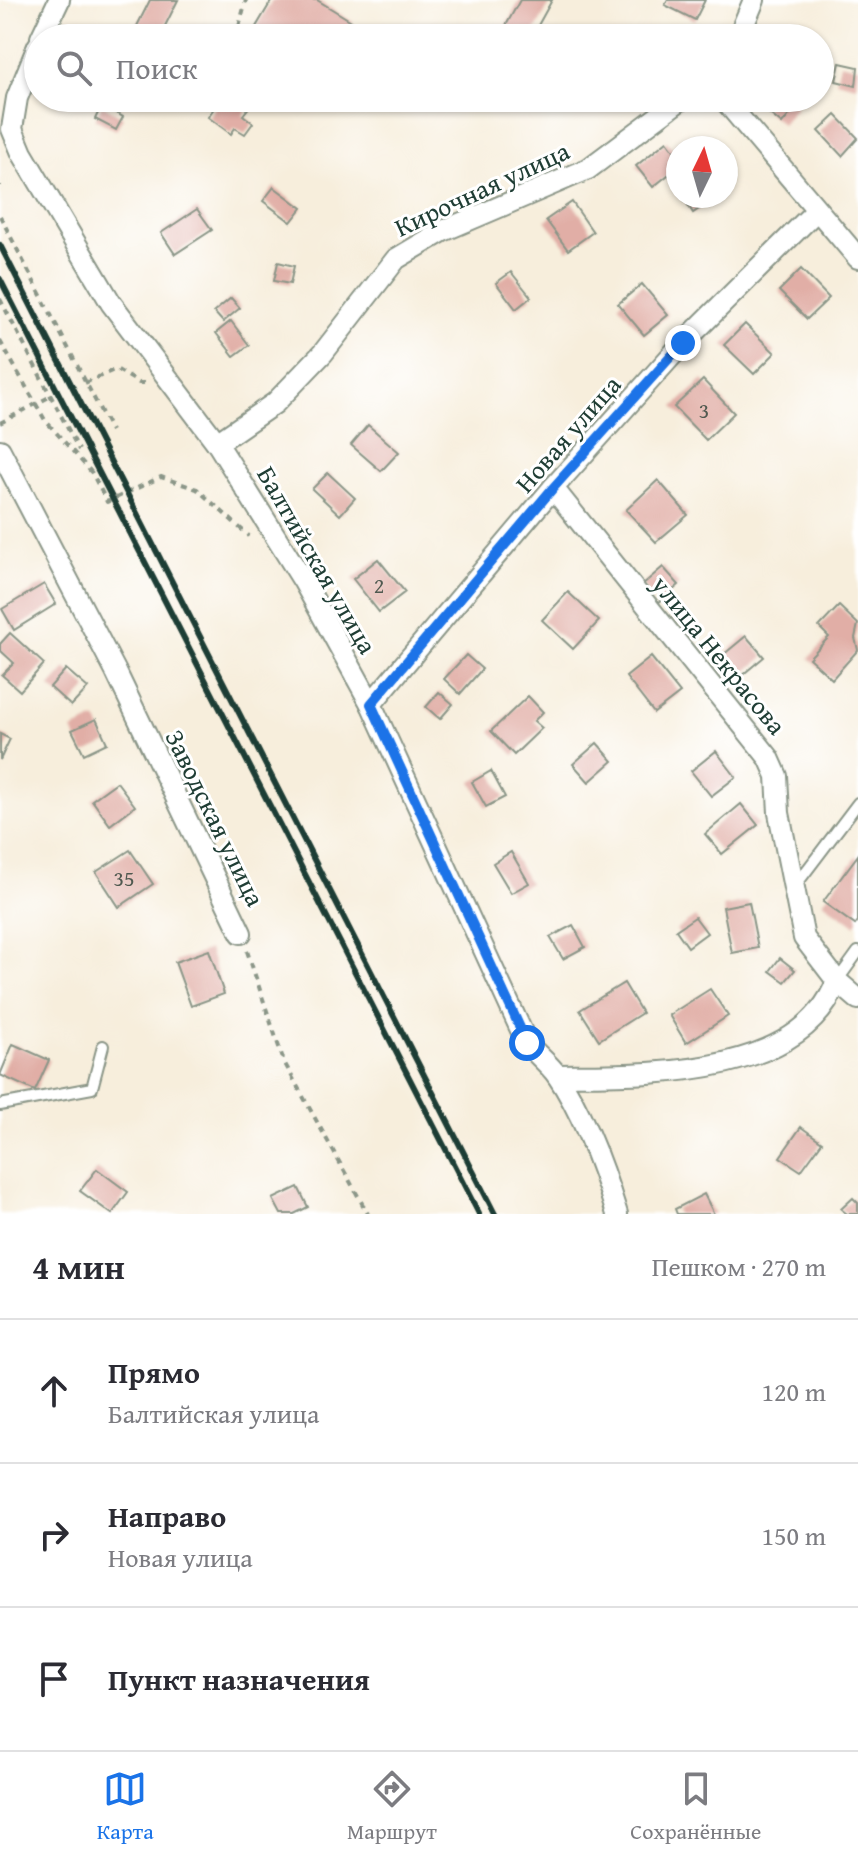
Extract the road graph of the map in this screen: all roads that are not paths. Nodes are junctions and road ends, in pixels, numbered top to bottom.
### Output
1 (59, 0) edge
2 (754, 0) edge
3 (48, 24) edge
4 (744, 24) edge
5 (24, 81) edge
6 (664, 112) edge
7 (735, 112) edge
8 (817, 210) junction
9 (858, 258) edge
10 (217, 443) junction
11 (0, 450) edge
12 (553, 488) junction
13 (371, 704) junction
14 (858, 803) edge
15 (795, 886) junction
16 (241, 933) road end
17 (858, 952) edge
18 (837, 981) junction
19 (858, 999) edge
20 (103, 1046) dead end
21 (557, 1075) junction
22 (0, 1105) edge
23 (617, 1214) edge

1 - 3 street
2 - 4 street
5 - 10 street, Балтийская улица
6 - 10 street, Кирочная улица
7 - 8 street
8 - 9 street
8 - 12 street, Новая улица
10 - 13 street, Балтийская улица
11 - 16 street, Заводская улица
12 - 13 street, Новая улица
12 - 15 street, улица Некрасова
13 - 21 street, Балтийская улица
14 - 15 lane
15 - 18 street, улица Некрасова
17 - 18 lane
18 - 19 street, улица Некрасова
18 - 21 street
20 - 22 lane
21 - 23 street, Балтийская улица

